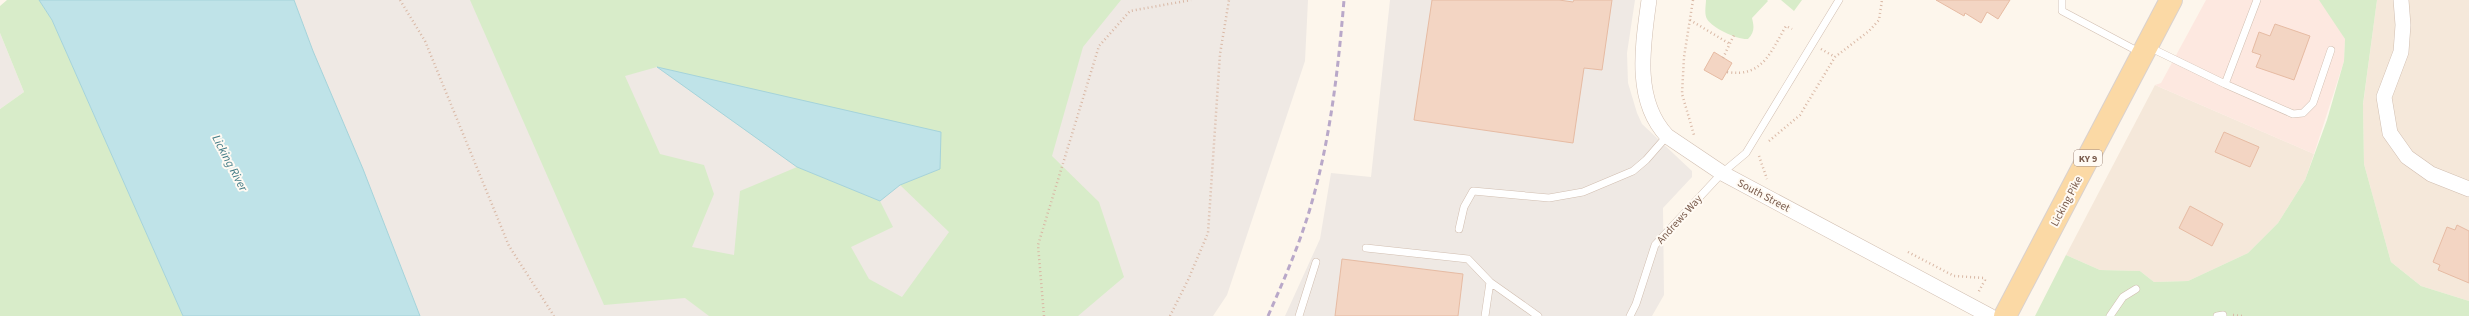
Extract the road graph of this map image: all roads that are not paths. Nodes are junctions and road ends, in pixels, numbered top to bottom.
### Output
1 (1649, 0) edge
2 (1839, 0) edge
3 (2062, 0) edge
4 (2171, 0) edge
5 (2257, 0) edge
6 (2401, 0) edge
7 (2145, 50) junction
8 (2331, 50) dead end
9 (2224, 84) junction
10 (1666, 136) junction
11 (1722, 173) junction
12 (2469, 189) edge
13 (1458, 229) dead end
14 (1366, 248) dead end
15 (1316, 262) dead end
16 (1490, 282) junction
17 (2136, 289) dead end
18 (1299, 316) edge
19 (1485, 316) edge
20 (1538, 316) edge
21 (1630, 316) edge
22 (1990, 316) edge
23 (2006, 316) edge
24 (2110, 316) edge

1 - 10 street, South Street
2 - 11 lane, Andrews Way
3 - 7 lane
4 - 7 main road, Licking Pike / KY 9
5 - 9 lane
6 - 12 street
7 - 9 lane
7 - 23 main road, Licking Pike / KY 9
8 - 9 lane
10 - 11 street, South Street
10 - 13 lane
11 - 21 lane, Andrews Way
11 - 22 street, South Street
14 - 16 lane
15 - 18 lane
16 - 19 lane
16 - 20 lane
17 - 24 lane

